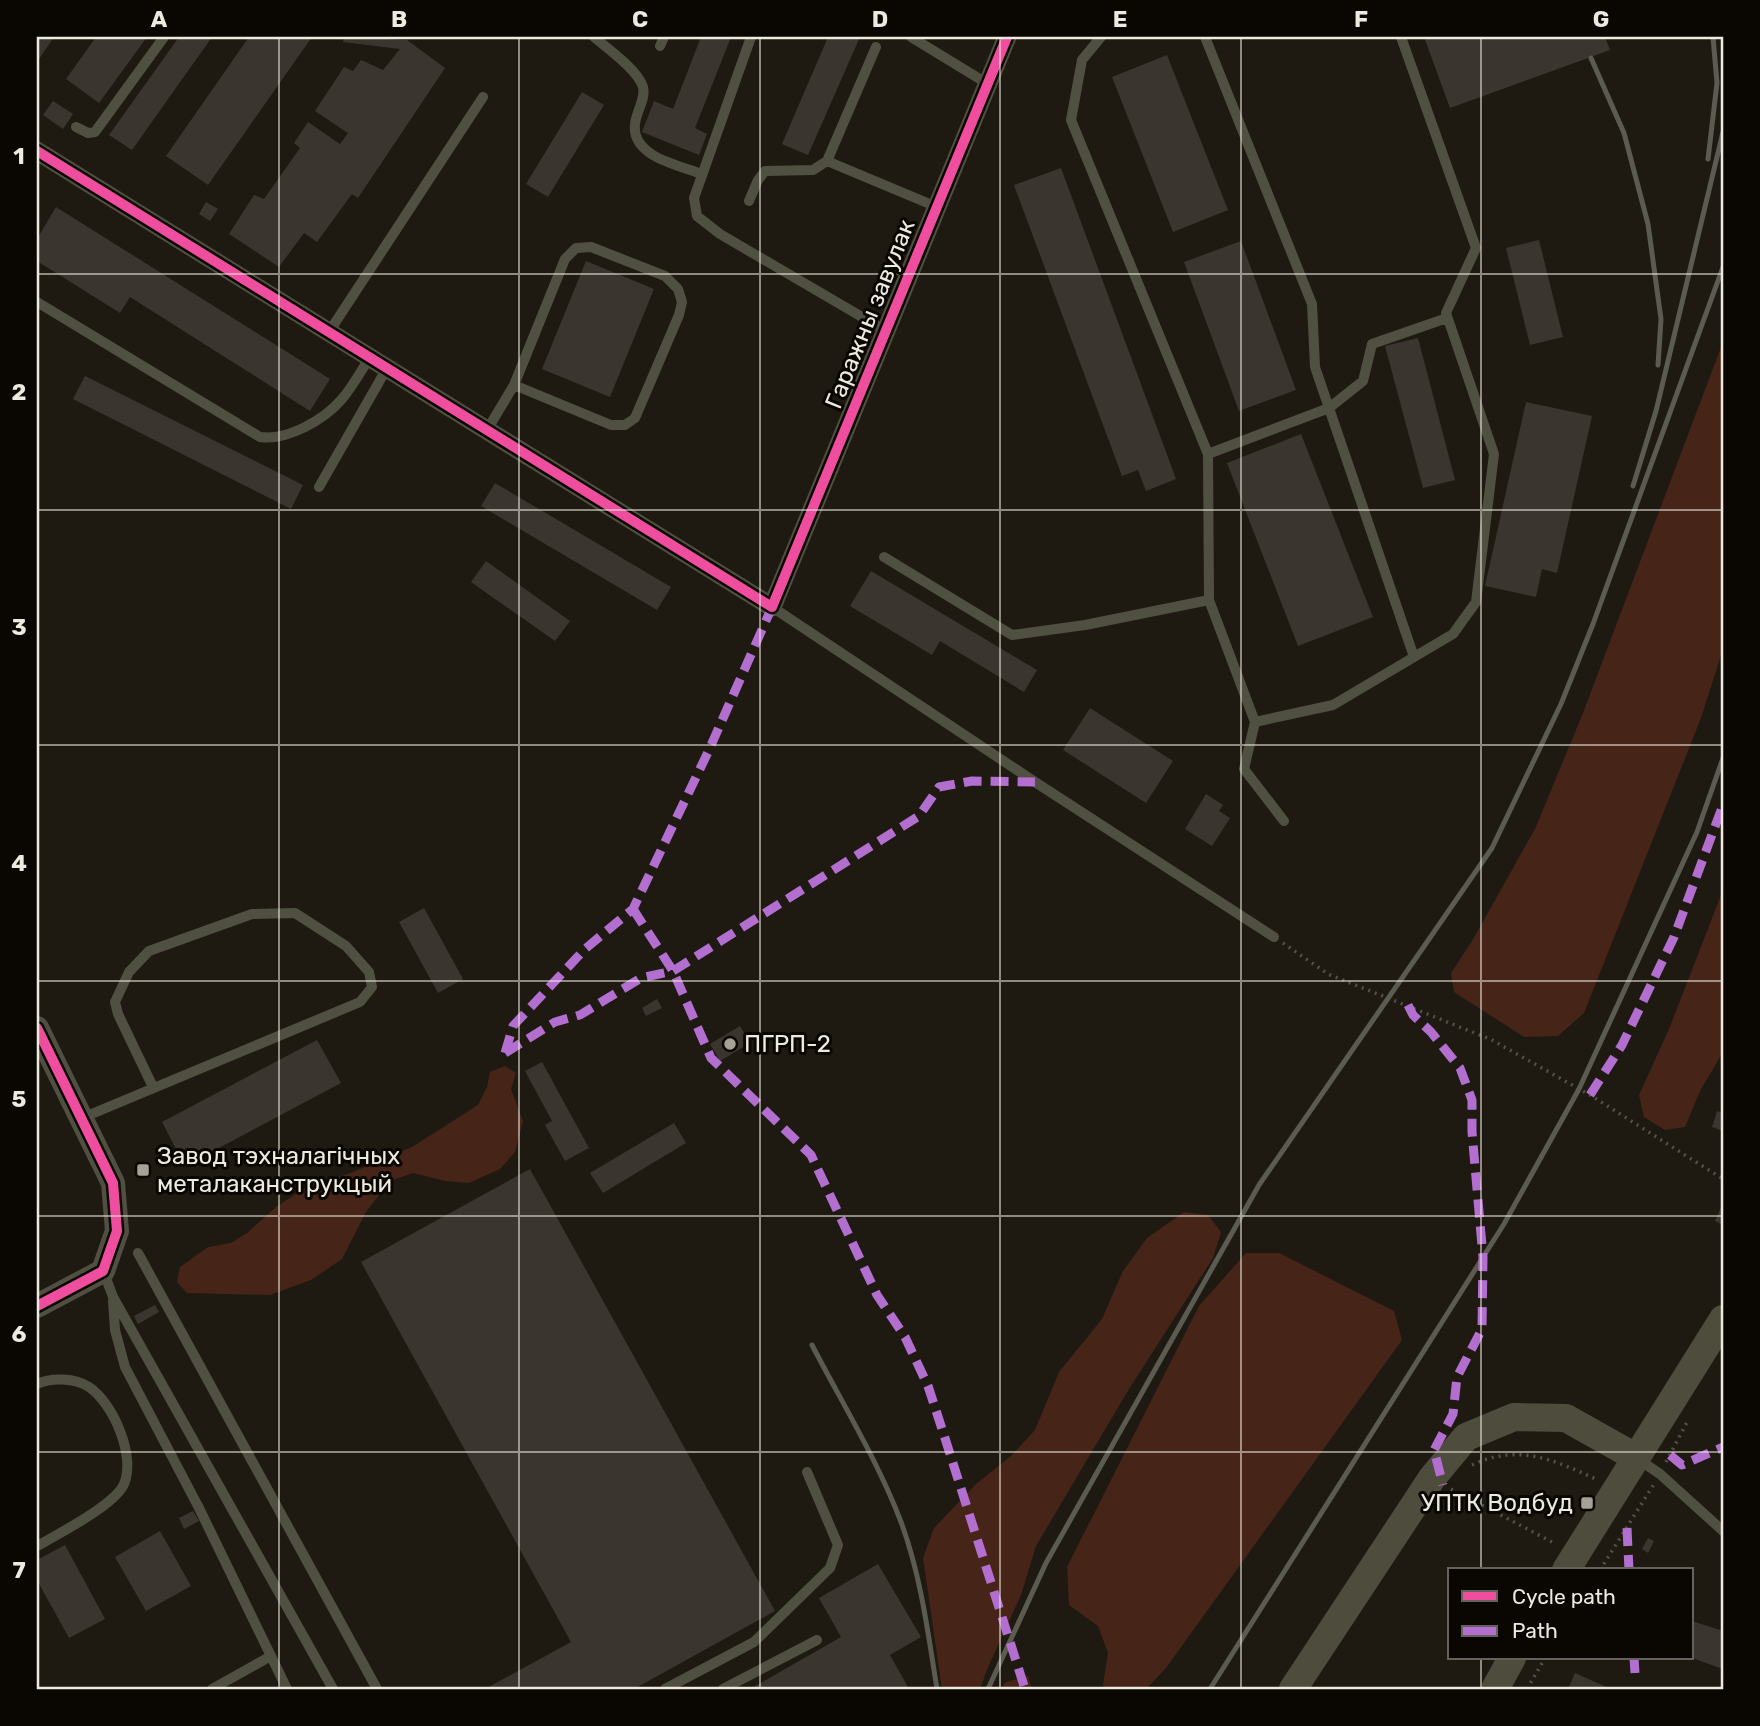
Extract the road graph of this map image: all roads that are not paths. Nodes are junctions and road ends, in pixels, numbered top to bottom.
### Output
1 (164, 37) edge
2 (594, 37) edge
3 (751, 37) edge
4 (911, 37) edge
5 (1006, 37) edge
6 (1101, 37) edge
7 (1205, 37) edge
8 (1401, 37) edge
9 (876, 47) dead end
10 (988, 84) junction
11 (483, 97) dead end
12 (76, 127) dead end
13 (38, 155) edge
14 (827, 161) junction
15 (702, 174) junction
16 (749, 201) dead end
17 (937, 208) junction
18 (37, 302) edge
19 (1447, 318) junction
20 (886, 331) junction
21 (329, 332) junction
22 (370, 357) junction
23 (387, 368) junction
24 (514, 385) junction
25 (1329, 408) junction
26 (486, 430) junction
27 (1208, 454) junction
28 (319, 487) dead end
29 (884, 557) dead end
30 (1209, 600) junction
31 (772, 607) junction
32 (1414, 657) junction
33 (1255, 722) junction
34 (1284, 821) dead end
35 (1274, 937) road end
36 (37, 1028) edge
37 (153, 1087) junction
38 (82, 1118) junction
39 (138, 1253) dead end
40 (103, 1271) junction
41 (113, 1297) junction
42 (37, 1306) edge
43 (1723, 1319) edge
44 (37, 1384) edge
45 (1637, 1458) junction
46 (807, 1472) dead end
47 (1723, 1531) edge
48 (37, 1546) edge
49 (1571, 1562) edge
50 (817, 1640) dead end
51 (271, 1656) junction
52 (1511, 1660) edge
53 (212, 1689) edge
54 (287, 1689) edge
55 (333, 1689) edge
56 (377, 1689) edge
57 (665, 1689) edge
58 (723, 1689) edge
59 (1293, 1689) edge
60 (1495, 1689) edge

1 - 12 lane
2 - 15 lane
3 - 15 lane
4 - 10 lane
5 - 10 street, Гаражны завулак
6 - 27 lane
7 - 25 lane
8 - 19 lane
9 - 14 lane
10 - 17 street, Гаражны завулак
11 - 21 lane
13 - 21 street
14 - 16 lane
14 - 17 lane
15 - 20 lane
17 - 20 street, Гаражны завулак
18 - 22 lane
19 - 25 lane
19 - 32 lane
20 - 31 street, Гаражны завулак
21 - 22 street
22 - 23 street
23 - 26 street
23 - 28 lane
24 - 24 lane
24 - 26 lane
25 - 27 lane
25 - 32 lane
26 - 31 street
27 - 30 lane
29 - 30 lane
30 - 33 lane
31 - 35 lane
32 - 33 lane
33 - 34 lane
36 - 38 street
37 - 37 lane
37 - 38 lane
38 - 40 street
39 - 56 lane
40 - 41 lane
40 - 42 street
41 - 51 lane
41 - 55 lane
43 - 45 main road
44 - 48 lane
45 - 47 lane
45 - 49 main road
45 - 59 main road
46 - 57 lane
50 - 58 lane
51 - 53 lane
51 - 54 lane
52 - 60 main road

